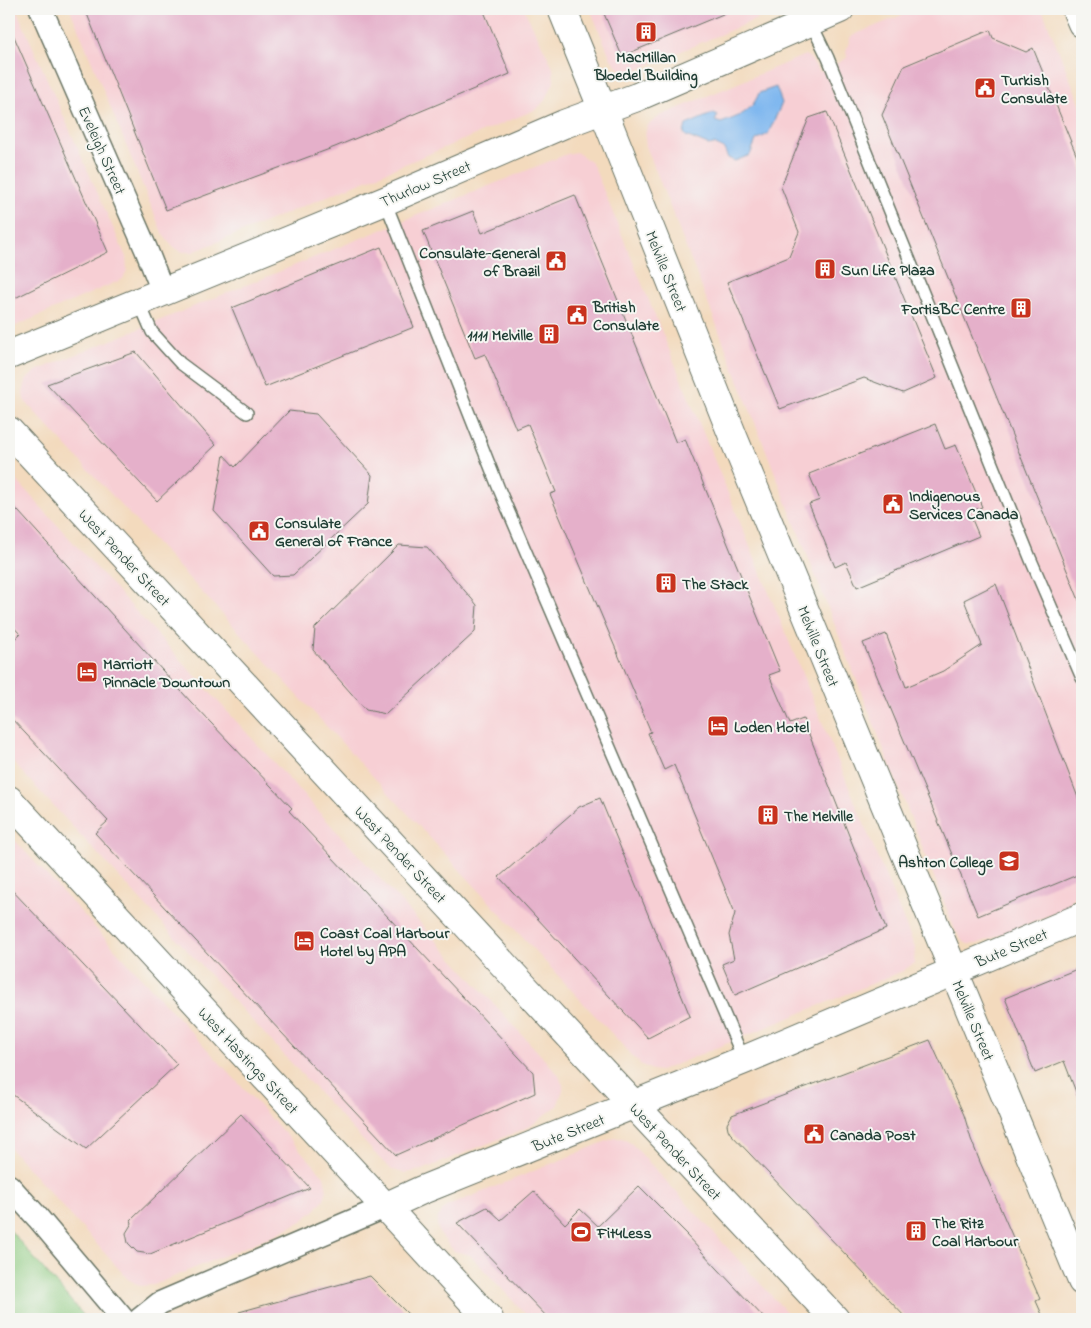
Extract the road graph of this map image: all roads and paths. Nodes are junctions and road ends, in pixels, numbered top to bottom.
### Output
1 (41, 9) edge
2 (562, 9) edge
3 (840, 9) edge
4 (1076, 9) edge
5 (810, 21) junction
6 (1082, 23) edge
7 (603, 110) junction
8 (385, 200) junction
9 (151, 297) junction
10 (9, 355) edge
11 (247, 413) dead end
12 (9, 431) edge
13 (1082, 678) edge
14 (9, 800) edge
15 (1082, 917) edge
16 (954, 971) junction
17 (744, 1060) junction
18 (634, 1106) junction
19 (9, 1186) edge
20 (385, 1207) junction
21 (1082, 1281) edge
22 (123, 1319) edge
23 (140, 1319) edge
24 (489, 1319) edge
25 (835, 1319) edge

1 - 9 street, Eveleigh Street
2 - 7 main road, Melville Street
3 - 5 main road, Thurlow Street
4 - 6 main road
5 - 7 main road, Thurlow Street
5 - 13 lane
7 - 8 main road, Thurlow Street
7 - 16 main road, Melville Street
8 - 9 main road, Thurlow Street
8 - 17 lane
9 - 10 main road, Thurlow Street
9 - 11 lane
12 - 18 main road, West Pender Street
14 - 20 main road, West Hastings Street
15 - 16 main road, Bute Street
16 - 17 main road, Bute Street
16 - 21 main road, Melville Street
17 - 18 main road, Bute Street
18 - 20 main road, Bute Street
18 - 25 main road, West Pender Street
19 - 22 street
20 - 23 street, Bute Street
20 - 24 main road, West Hastings Street

